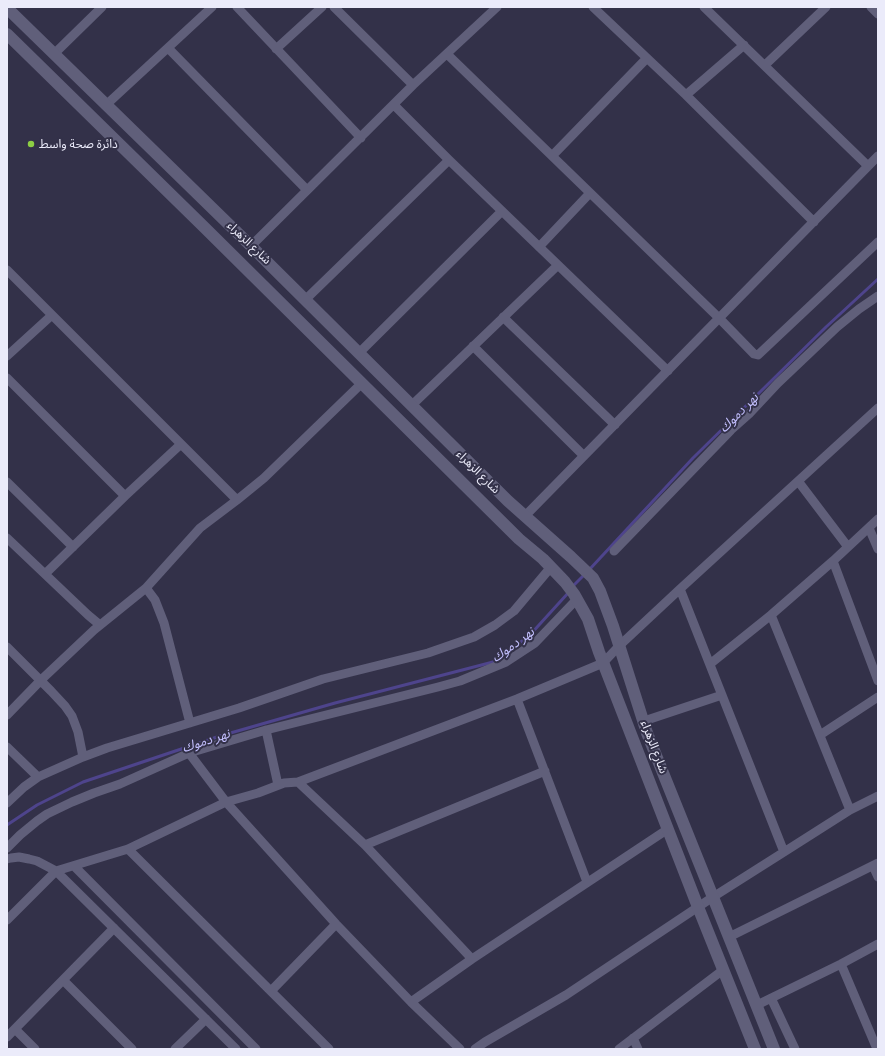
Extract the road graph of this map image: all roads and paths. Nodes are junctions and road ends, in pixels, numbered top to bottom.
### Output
1 (102, 7) edge
2 (212, 7) edge
3 (237, 7) edge
4 (322, 7) edge
5 (334, 7) edge
6 (497, 7) edge
7 (593, 7) edge
8 (704, 7) edge
9 (718, 7) edge
10 (826, 7) edge
11 (871, 7) edge
12 (7, 8) edge
13 (711, 14) junction
14 (878, 14) edge
15 (7, 34) edge
16 (744, 45) junction
17 (168, 48) junction
18 (276, 48) junction
19 (54, 54) junction
20 (447, 54) junction
21 (647, 58) junction
22 (764, 66) junction
23 (413, 85) junction
24 (686, 96) junction
25 (106, 105) junction
26 (394, 105) junction
27 (361, 138) junction
28 (552, 156) junction
29 (878, 156) edge
30 (449, 160) junction
31 (868, 166) junction
32 (307, 190) junction
33 (590, 193) junction
34 (502, 211) junction
35 (814, 222) junction
36 (878, 242) edge
37 (251, 246) junction
38 (539, 247) junction
39 (558, 265) junction
40 (275, 269) junction
41 (7, 270) edge
42 (260, 282) junction
43 (288, 282) junction
44 (275, 296) junction
45 (878, 296) edge
46 (305, 300) junction
47 (52, 315) junction
48 (503, 317) junction
49 (719, 318) junction
50 (473, 346) junction
51 (359, 353) junction
52 (7, 356) edge
53 (668, 371) junction
54 (7, 378) edge
55 (362, 383) junction
56 (411, 406) junction
57 (878, 408) edge
58 (614, 425) junction
59 (181, 444) junction
60 (584, 456) junction
61 (798, 481) junction
62 (7, 482) edge
63 (126, 496) junction
64 (237, 500) junction
65 (525, 516) junction
66 (878, 519) edge
67 (869, 528) junction
68 (7, 538) edge
69 (73, 547) junction
70 (848, 547) junction
71 (878, 548) edge
72 (614, 551) dead end
73 (833, 561) junction
74 (554, 570) junction
75 (45, 574) junction
76 (146, 588) junction
77 (680, 589) junction
78 (575, 596) junction
79 (772, 615) junction
80 (100, 625) junction
81 (619, 646) junction
82 (7, 648) edge
83 (603, 664) junction
84 (710, 664) junction
85 (41, 680) junction
86 (878, 680) edge
87 (722, 696) junction
88 (878, 697) edge
89 (517, 699) junction
90 (7, 715) edge
91 (644, 721) junction
92 (190, 723) junction
93 (266, 730) junction
94 (820, 735) junction
95 (7, 747) edge
96 (189, 752) junction
97 (83, 757) junction
98 (545, 771) junction
99 (38, 778) junction
100 (298, 782) junction
101 (278, 785) junction
102 (878, 796) edge
103 (226, 802) junction
104 (7, 803) edge
105 (850, 810) junction
106 (668, 829) junction
107 (364, 845) junction
108 (7, 848) edge
109 (128, 849) junction
110 (784, 852) junction
111 (7, 859) edge
112 (875, 864) edge
113 (74, 866) junction
114 (56, 871) junction
115 (878, 876) edge
116 (587, 882) junction
117 (713, 897) junction
118 (698, 907) junction
119 (7, 920) edge
120 (336, 924) junction
121 (114, 928) junction
122 (729, 937) junction
123 (878, 944) edge
124 (472, 959) junction
125 (841, 964) junction
126 (723, 970) junction
127 (63, 980) junction
128 (271, 991) junction
129 (771, 998) junction
130 (411, 1002) junction
131 (757, 1005) junction
132 (206, 1019) junction
133 (15, 1029) junction
134 (7, 1037) edge
135 (633, 1038) junction
136 (35, 1049) edge
137 (132, 1049) edge
138 (175, 1049) edge
139 (236, 1049) edge
140 (256, 1049) edge
141 (329, 1049) edge
142 (460, 1049) edge
143 (475, 1049) edge
144 (619, 1049) edge
145 (638, 1049) edge
146 (755, 1049) edge
147 (774, 1049) edge
148 (795, 1049) edge
149 (877, 1049) edge

1 - 19 street
2 - 17 street
3 - 18 street
4 - 18 street
5 - 23 street
6 - 20 street
7 - 21 street
8 - 13 street
9 - 13 street
10 - 22 street
11 - 14 street
12 - 19 main road, شارع الزهراء
13 - 16 street
15 - 42 main road, شارع الزهراء
16 - 22 street
16 - 24 street
17 - 25 street
17 - 32 street
18 - 27 street
19 - 25 main road, شارع الزهراء
20 - 23 street
20 - 28 street
21 - 24 street
21 - 28 street
22 - 31 street
23 - 26 street
24 - 35 street
25 - 37 main road, شارع الزهراء
26 - 27 street
26 - 30 street
27 - 32 street
28 - 33 street
29 - 31 street
30 - 34 street
30 - 46 street
31 - 35 street
32 - 37 street
33 - 38 street
33 - 49 street
34 - 38 street
34 - 51 street
35 - 49 street
36 - 49 street
37 - 40 main road, شارع الزهراء
38 - 39 street
39 - 48 street
39 - 53 street
40 - 42 main road
40 - 43 main road, شارع الزهراء
41 - 47 street
42 - 44 main road, شارع الزهراء
43 - 44 main road
43 - 46 main road, شارع الزهراء
44 - 55 main road, شارع الزهراء
45 - 72 street
46 - 51 main road, شارع الزهراء
47 - 52 street
47 - 59 street
48 - 50 street
48 - 58 street
49 - 53 street
50 - 56 street
50 - 60 street
51 - 56 main road, شارع الزهراء
53 - 58 street
54 - 63 street
55 - 64 street
55 - 74 main road, شارع الزهراء
56 - 65 main road, شارع الزهراء
57 - 61 street
58 - 60 street
59 - 63 street
59 - 64 street
60 - 65 street
61 - 70 street
61 - 77 street
62 - 69 street
63 - 69 street
64 - 76 street
65 - 81 main road, شارع الزهراء
66 - 67 street
67 - 70 street
67 - 71 street
68 - 75 street
69 - 75 street
70 - 73 street
73 - 79 street
73 - 86 street
74 - 78 main road, شارع الزهراء
74 - 92 street
75 - 80 street
76 - 80 street
76 - 92 street
77 - 81 street
77 - 84 street
78 - 83 main road, شارع الزهراء
78 - 93 street
79 - 84 street
79 - 94 street
80 - 85 street
81 - 83 street
81 - 91 main road, شارع الزهراء
82 - 85 street
83 - 89 street
83 - 106 main road, شارع الزهراء
84 - 87 street
85 - 90 street
85 - 97 street
87 - 91 street
87 - 110 street
88 - 94 street
89 - 98 street
89 - 100 street
91 - 117 main road, شارع الزهراء
92 - 97 street
93 - 96 street
93 - 101 street
94 - 105 street
95 - 99 street
96 - 103 street
96 - 108 street
97 - 99 street
98 - 107 street
98 - 116 street
99 - 104 street
100 - 101 street
100 - 107 street
101 - 103 street
102 - 105 street
103 - 109 street
103 - 120 street
105 - 110 street
106 - 116 street
106 - 118 main road, شارع الزهراء
107 - 124 street
109 - 113 street
109 - 128 street
110 - 117 street
111 - 114 street
112 - 115 street
112 - 122 street
113 - 114 street
113 - 140 street
114 - 119 street
114 - 121 street
116 - 124 street
117 - 118 street
117 - 122 main road, شارع الزهراء
118 - 126 main road, شارع الزهراء
118 - 143 street
120 - 128 street
120 - 130 street
121 - 127 street
121 - 132 street
122 - 131 main road, شارع الزهراء
123 - 125 street
124 - 130 street
125 - 129 street
125 - 149 street
126 - 135 street
126 - 146 main road, شارع الزهراء
127 - 133 street
127 - 137 street
128 - 141 street
129 - 131 street
129 - 148 street
130 - 142 street
131 - 147 main road, شارع الزهراء
132 - 138 street
132 - 139 street
133 - 134 street
133 - 136 street
135 - 144 street
135 - 145 street

